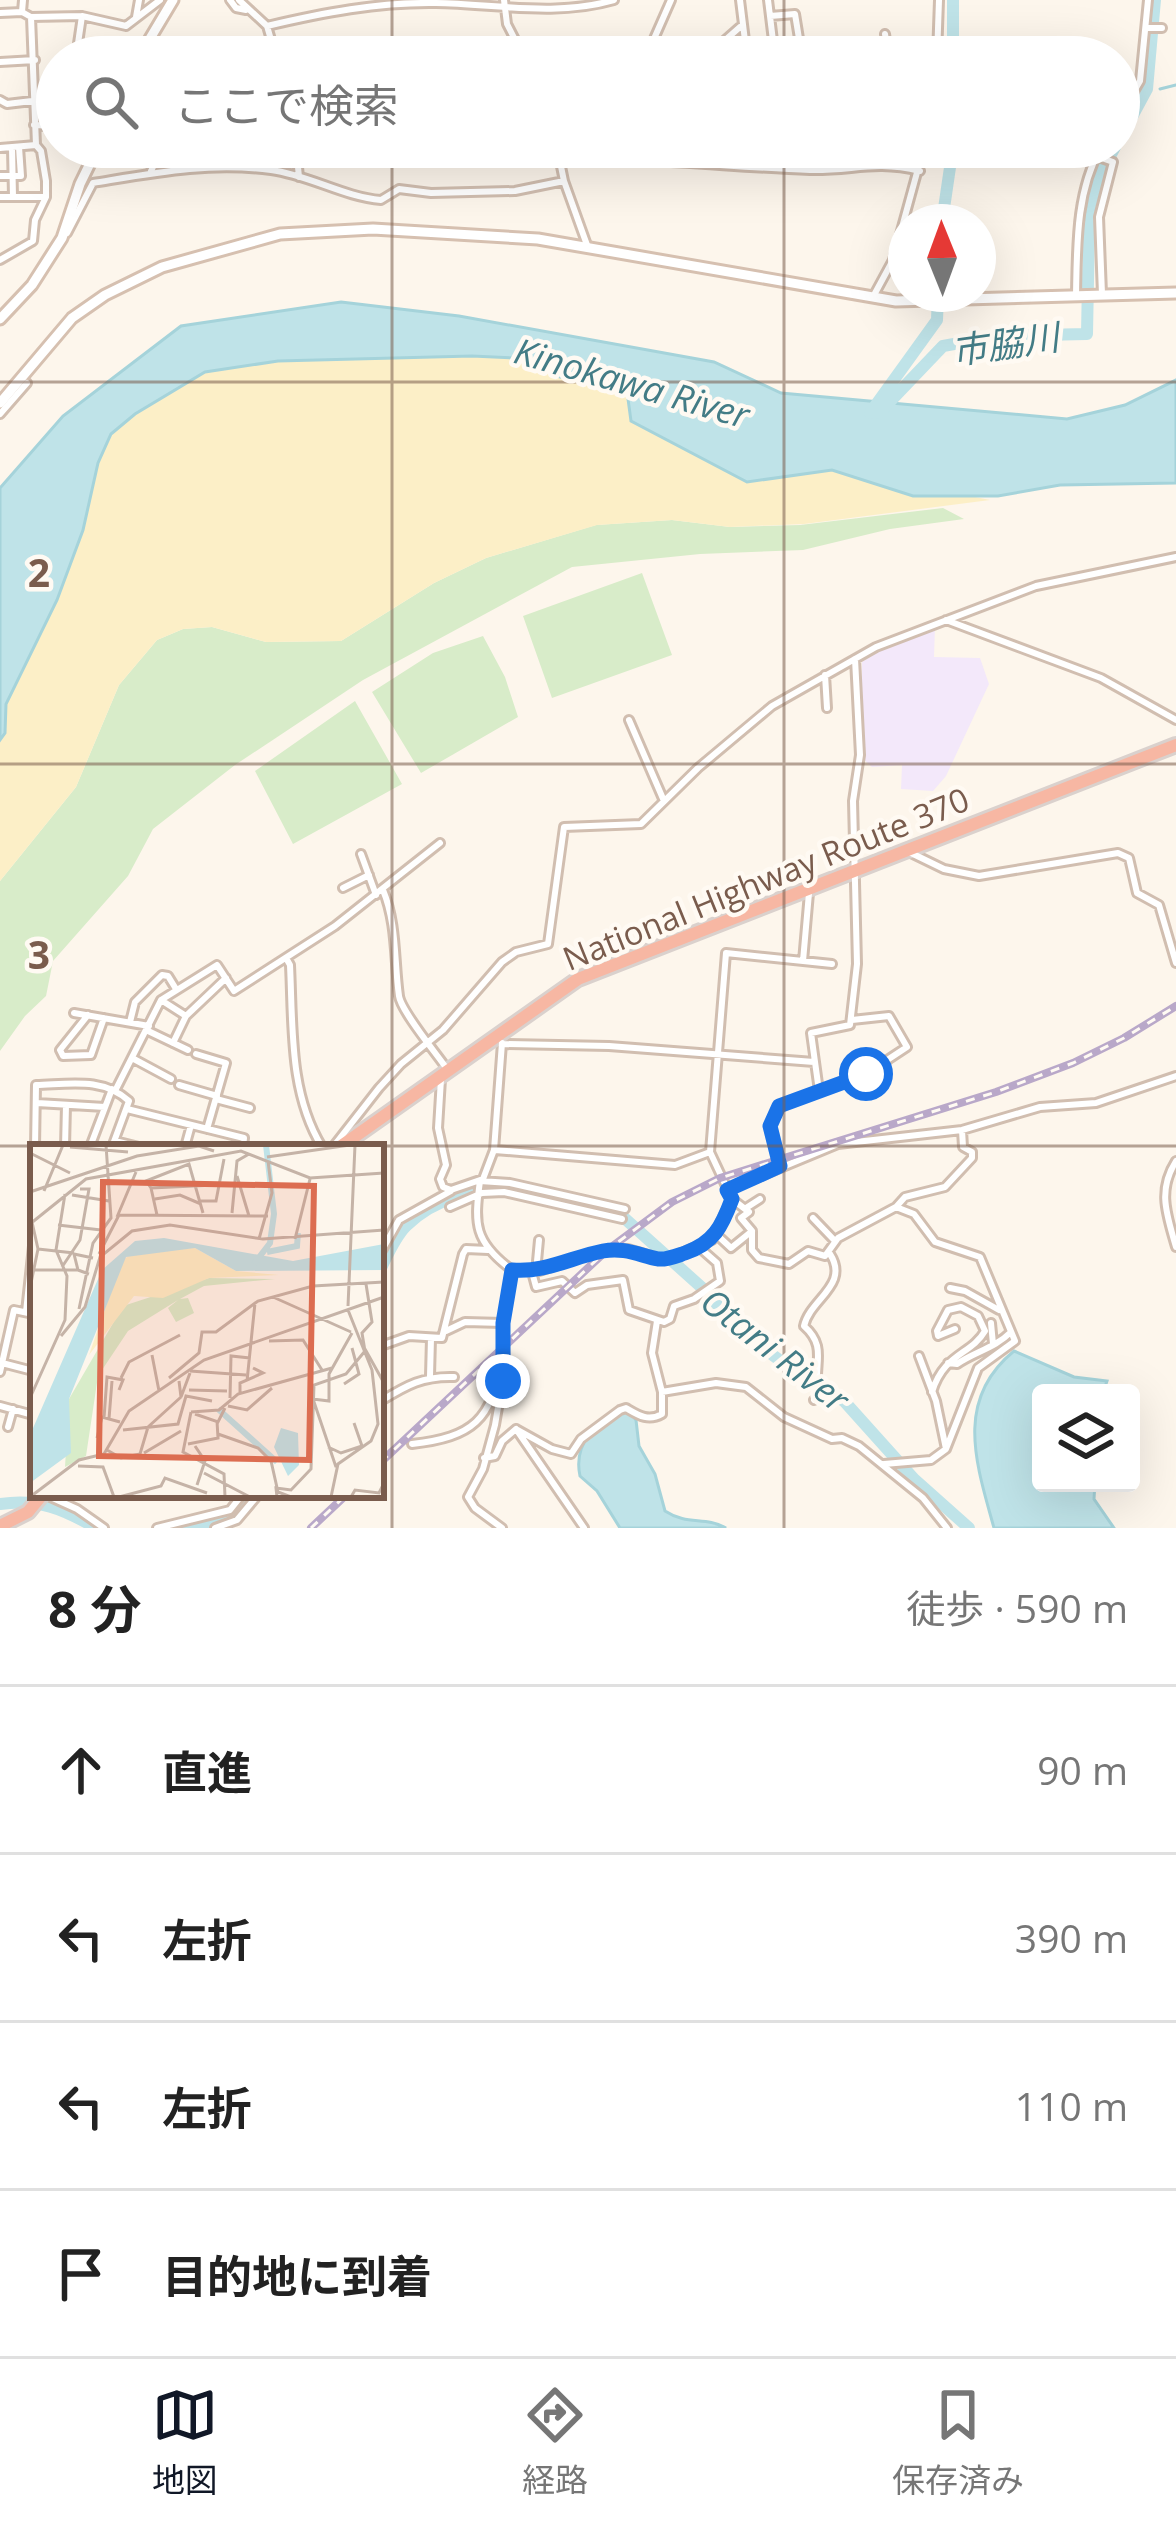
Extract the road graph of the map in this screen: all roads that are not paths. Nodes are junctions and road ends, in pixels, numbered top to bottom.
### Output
1 (22, 0) edge
2 (139, 0) edge
3 (160, 0) edge
4 (173, 0) edge
5 (235, 0) edge
6 (614, 0) edge
7 (671, 0) edge
8 (740, 0) edge
9 (768, 0) edge
10 (939, 0) edge
11 (1148, 0) edge
12 (504, 4) edge
13 (22, 12) junction
14 (0, 13) edge
15 (82, 16) junction
16 (770, 16) junction
17 (32, 17) junction
18 (136, 21) junction
19 (267, 26) junction
20 (740, 27) junction
21 (1146, 28) junction
22 (1162, 28) dead end
23 (79, 36) edge
24 (152, 36) edge
25 (270, 36) edge
26 (513, 36) edge
27 (655, 36) edge
28 (730, 36) edge
29 (742, 36) edge
30 (772, 36) edge
31 (798, 36) edge
32 (938, 36) edge
33 (35, 60) junction
34 (0, 62) edge
35 (1140, 81) edge
36 (0, 100) edge
37 (34, 101) junction
38 (34, 124) joint
39 (36, 145) joint
40 (0, 148) edge
41 (15, 148) junction
42 (43, 168) edge
43 (88, 168) edge
44 (152, 168) edge
45 (173, 168) edge
46 (230, 168) edge
47 (298, 168) edge
48 (562, 168) edge
49 (777, 168) edge
50 (839, 168) edge
51 (907, 168) edge
52 (920, 168) edge
53 (1092, 168) edge
54 (1111, 168) edge
55 (814, 170) joint
56 (151, 171) junction
57 (920, 171) junction
58 (0, 176) edge
59 (12, 176) junction
60 (299, 177) junction
61 (564, 181) junction
62 (0, 197) edge
63 (13, 197) junction
64 (46, 197) junction
65 (62, 238) junction
66 (587, 245) junction
67 (0, 260) edge
68 (1173, 292) edge
69 (1102, 294) junction
70 (1076, 295) junction
71 (872, 298) junction
72 (0, 319) edge
73 (27, 383) dead end
74 (0, 403) edge
75 (0, 414) edge
76 (1176, 557) edge
77 (946, 620) junction
78 (855, 659) junction
79 (825, 675) junction
80 (827, 708) dead end
81 (629, 720) dead end
82 (1176, 720) edge
83 (1176, 745) edge
84 (664, 801) junction
85 (440, 843) dead end
86 (906, 850) junction
87 (361, 854) dead end
88 (855, 870) junction
89 (369, 875) junction
90 (343, 888) dead end
91 (809, 888) junction
92 (380, 892) junction
93 (286, 958) junction
94 (802, 961) junction
95 (832, 964) dead end
96 (1176, 964) edge
97 (226, 978) junction
98 (176, 989) junction
99 (161, 1000) junction
100 (74, 1012) dead end
101 (88, 1015) junction
102 (186, 1016) junction
103 (104, 1018) junction
104 (852, 1020) junction
105 (130, 1022) junction
106 (148, 1028) junction
107 (500, 1040) junction
108 (429, 1042) junction
109 (173, 1043) junction
110 (717, 1055) junction
111 (132, 1058) junction
112 (814, 1062) junction
113 (443, 1072) junction
114 (1176, 1076) edge
115 (171, 1078) dead end
116 (179, 1085) dead end
117 (114, 1088) junction
118 (819, 1090) junction
119 (216, 1097) junction
120 (36, 1103) junction
121 (66, 1105) junction
122 (105, 1107) junction
123 (127, 1108) junction
124 (250, 1108) dead end
125 (191, 1125) junction
126 (207, 1129) junction
127 (962, 1130) junction
128 (35, 1144) edge
129 (65, 1144) edge
130 (91, 1144) edge
131 (114, 1144) edge
132 (186, 1144) edge
133 (243, 1144) edge
134 (320, 1144) edge
135 (338, 1144) edge
136 (340, 1144) edge
137 (494, 1150) junction
138 (710, 1152) junction
139 (1176, 1161) edge
140 (780, 1166) junction
141 (479, 1188) junction
142 (452, 1190) junction
143 (727, 1190) junction
144 (732, 1199) junction
145 (760, 1199) dead end
146 (450, 1207) dead end
147 (746, 1208) junction
148 (896, 1208) junction
149 (812, 1218) dead end
150 (752, 1231) junction
151 (716, 1234) junction
152 (538, 1240) dead end
153 (835, 1240) junction
154 (384, 1246) edge
155 (1176, 1247) edge
156 (700, 1248) junction
157 (488, 1250) junction
158 (830, 1254) junction
159 (512, 1270) junction
160 (534, 1272) junction
161 (950, 1288) dead end
162 (999, 1310) junction
163 (29, 1313) edge
164 (657, 1321) junction
165 (503, 1323) junction
166 (991, 1323) dead end
167 (955, 1329) dead end
168 (446, 1331) junction
169 (1011, 1332) junction
170 (431, 1338) junction
171 (384, 1345) edge
172 (992, 1347) junction
173 (506, 1352) junction
174 (919, 1357) dead end
175 (948, 1363) junction
176 (1, 1368) edge
177 (430, 1376) junction
178 (454, 1376) dead end
179 (662, 1392) junction
180 (932, 1392) junction
181 (384, 1399) edge
182 (814, 1400) dead end
183 (0, 1406) edge
184 (14, 1409) junction
185 (30, 1413) edge
186 (8, 1427) dead end
187 (516, 1429) junction
188 (533, 1438) junction
189 (412, 1444) dead end
190 (529, 1448) junction
191 (946, 1449) junction
192 (484, 1459) junction
193 (884, 1464) junction
194 (41, 1498) edge
195 (47, 1498) edge
196 (240, 1498) edge
197 (255, 1498) edge
198 (7, 1525) edge
199 (104, 1528) edge
200 (157, 1528) edge
201 (215, 1528) edge
202 (502, 1528) edge
203 (584, 1528) edge
204 (947, 1528) edge

1 - 13 street
2 - 18 street
3 - 18 street
4 - 24 street
5 - 19 street
6 - 12 street
7 - 27 street
8 - 20 street
9 - 16 street
10 - 32 street
11 - 21 street
12 - 19 street
12 - 26 street
13 - 14 street
13 - 17 street
15 - 17 street
15 - 18 street
15 - 23 street
16 - 30 street
16 - 31 street
17 - 33 street
19 - 25 street
20 - 28 street
20 - 29 street
21 - 22 street
21 - 35 street
33 - 34 street
33 - 37 street
36 - 37 street
37 - 38 street
38 - 39 street
39 - 41 street
40 - 41 street
41 - 59 street
42 - 64 street
43 - 65 street
44 - 56 street
45 - 56 street
46 - 60 street
47 - 60 street
48 - 61 street
49 - 55 street
50 - 55 street
51 - 57 street
52 - 57 street
53 - 70 street
54 - 69 street
56 - 65 street
57 - 71 street
58 - 59 street
59 - 63 street
60 - 61 street
61 - 66 street
62 - 63 street
63 - 64 street
64 - 67 street
65 - 72 street
66 - 71 street
66 - 74 street
68 - 69 street
69 - 70 street
70 - 71 street
73 - 75 street
76 - 77 street
77 - 78 street
77 - 82 street
78 - 79 street
78 - 88 street
79 - 80 street
79 - 84 street
81 - 84 street
83 - 86 highway, National Highway Route 370
84 - 108 street
85 - 92 street
86 - 88 highway, National Highway Route 370
86 - 96 street
87 - 89 street
88 - 91 highway, National Highway Route 370
88 - 104 street
89 - 90 street
89 - 92 street
91 - 94 street
91 - 107 highway, National Highway Route 370
92 - 93 street
92 - 108 street
93 - 97 street
93 - 134 street
94 - 95 street
94 - 110 street
97 - 98 street
97 - 102 street
98 - 99 street
98 - 105 street
99 - 102 street
99 - 106 street
100 - 101 street
101 - 103 street
101 - 103 street
102 - 109 street
103 - 105 street
104 - 112 street
104 - 118 street
105 - 106 street
106 - 109 street
106 - 111 street
107 - 110 street
107 - 113 highway, National Highway Route 370
107 - 137 street
108 - 113 street
108 - 135 street
109 - 119 street
110 - 112 street
110 - 138 street
111 - 115 street
111 - 117 street
112 - 118 street
113 - 136 highway, National Highway Route 370
113 - 142 street
114 - 127 street
116 - 119 street
117 - 120 street
117 - 122 street
117 - 123 street
118 - 140 street
119 - 124 street
119 - 126 street
120 - 121 street
120 - 128 street
121 - 122 street
121 - 129 street
122 - 130 street
123 - 125 street
123 - 131 street
125 - 126 street
125 - 132 street
126 - 133 street
127 - 140 street
127 - 148 street
137 - 138 street
137 - 141 street
138 - 143 street
139 - 155 street
140 - 143 street
141 - 141 street
141 - 142 street
141 - 146 street
141 - 157 street
142 - 154 street
143 - 144 street
144 - 147 street
144 - 151 street
145 - 147 street
147 - 150 street
148 - 153 street
148 - 162 street
149 - 153 street
150 - 151 street
150 - 158 street
151 - 156 street
152 - 160 street
153 - 158 street
156 - 160 street
156 - 164 street
157 - 159 street
157 - 168 street
158 - 182 street
159 - 160 street
159 - 165 street
160 - 164 street
161 - 162 street
162 - 169 street
163 - 176 street
164 - 179 street
165 - 168 street
165 - 173 street
166 - 172 street
167 - 175 street
168 - 170 street
169 - 172 street
169 - 191 street
170 - 171 street
170 - 177 street
172 - 175 street
173 - 189 street
173 - 192 street
174 - 180 street
175 - 180 street
177 - 178 street
177 - 181 street
179 - 188 street
179 - 193 street
180 - 191 street
183 - 184 street
184 - 185 street
184 - 186 street
187 - 188 street
187 - 190 street
187 - 192 street
188 - 190 street
190 - 203 street
191 - 193 street
192 - 202 street
193 - 204 street
194 - 198 highway
195 - 199 street
196 - 200 street
197 - 201 street

